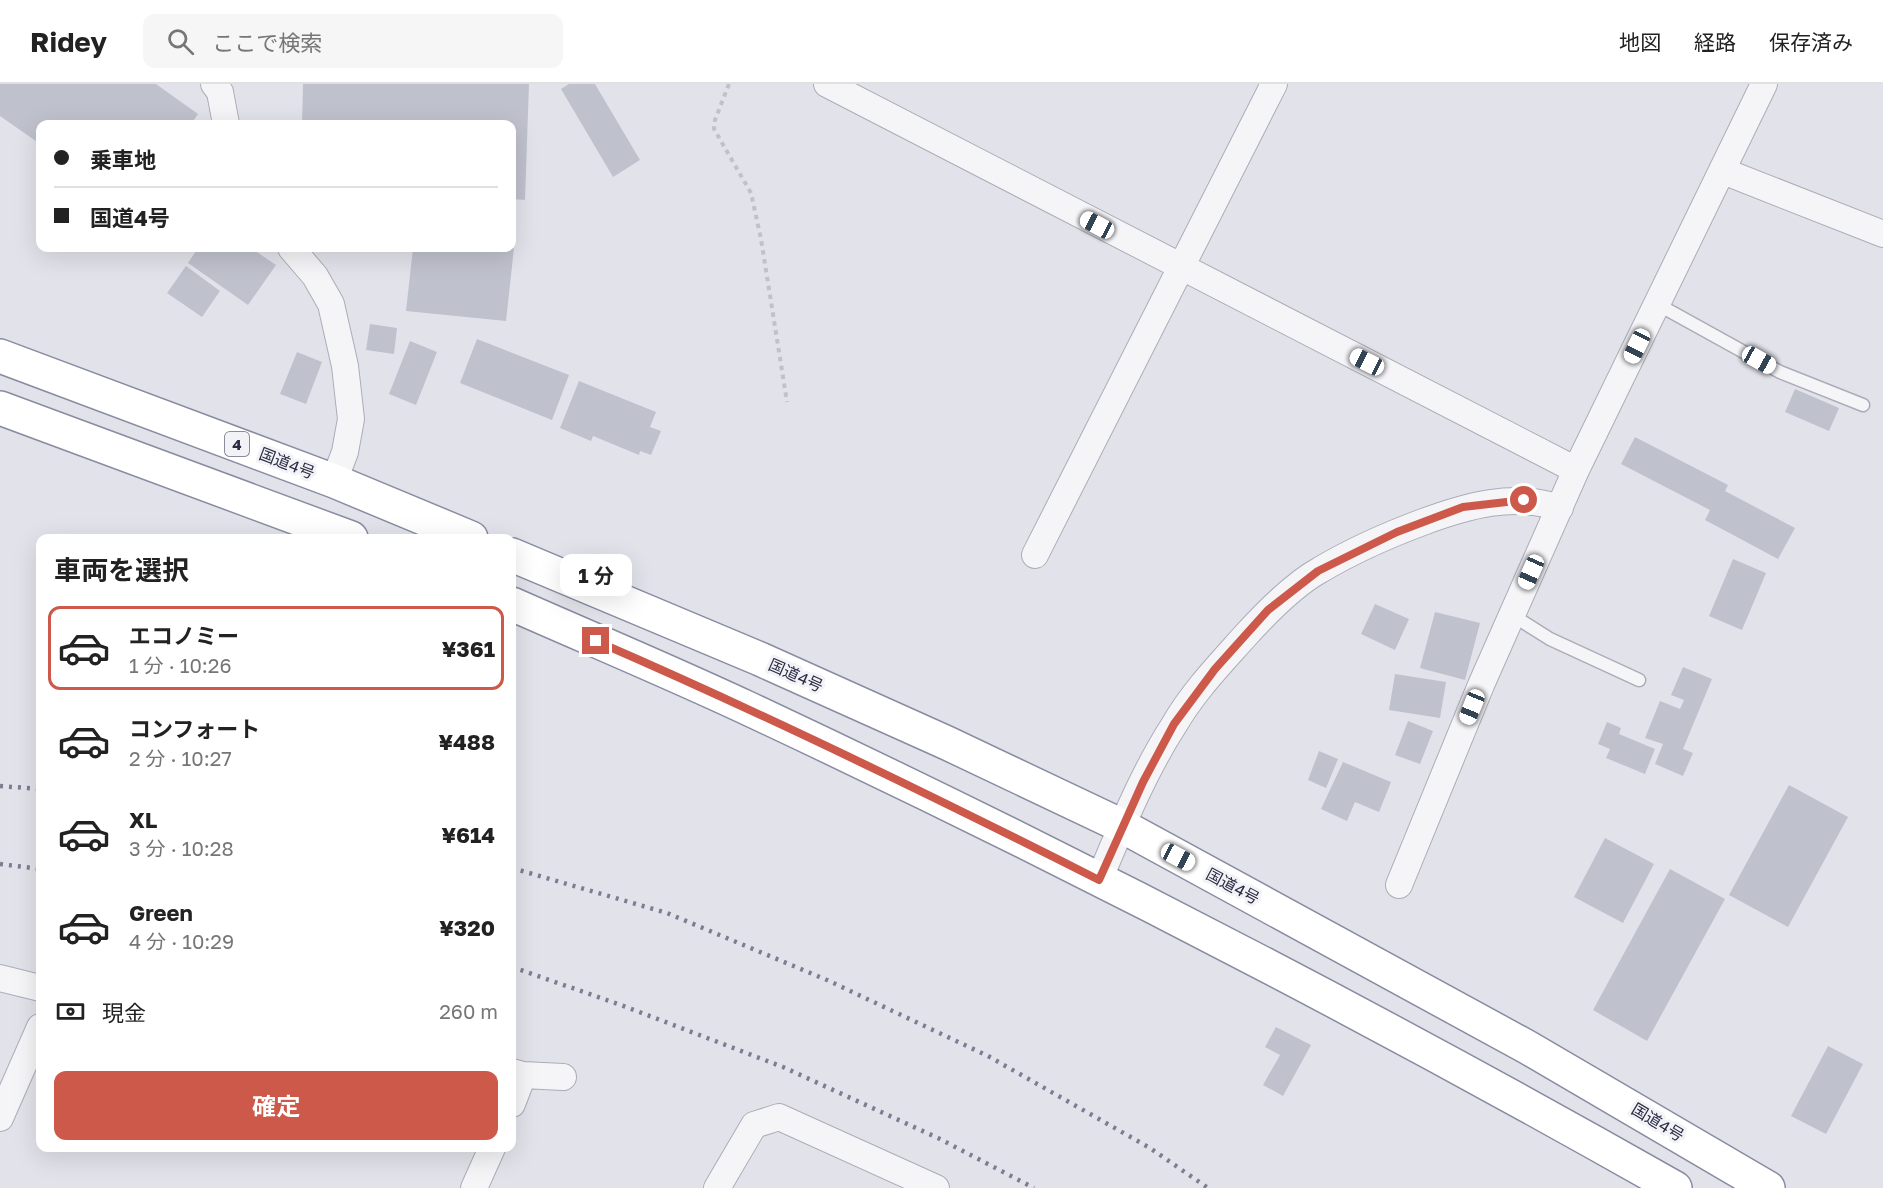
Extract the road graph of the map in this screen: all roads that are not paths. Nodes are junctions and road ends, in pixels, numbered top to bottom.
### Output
1 (214, 84) edge
2 (827, 84) edge
3 (1274, 84) edge
4 (1764, 84) edge
5 (225, 120) edge
6 (1723, 171) junction
7 (1883, 234) edge
8 (294, 252) edge
9 (1181, 268) junction
10 (1657, 304) junction
11 (0, 356) edge
12 (1863, 405) dead end
13 (0, 408) edge
14 (1576, 470) junction
15 (334, 481) junction
16 (1560, 507) junction
17 (340, 534) edge
18 (461, 534) edge
19 (1035, 555) dead end
20 (516, 557) edge
21 (516, 606) edge
22 (1512, 615) junction
23 (1639, 680) dead end
24 (1122, 826) junction
25 (1099, 880) junction
26 (1398, 885) dead end
27 (0, 978) edge
28 (36, 987) edge
29 (36, 1035) edge
30 (517, 1074) edge
31 (563, 1077) dead end
32 (0, 1118) edge
33 (490, 1152) edge
34 (474, 1188) edge
35 (717, 1188) edge
36 (936, 1188) edge
37 (1675, 1188) edge
38 (1768, 1188) edge

1 - 5 street
2 - 9 street
3 - 9 street
4 - 6 street
6 - 7 street
6 - 10 street
8 - 15 street
9 - 14 street
9 - 19 street
10 - 12 lane
10 - 14 street
11 - 15 highway, 国道4号 / 4
13 - 17 highway
14 - 16 street
15 - 18 highway, 国道4号 / 4
16 - 22 street
16 - 24 street
20 - 24 highway, 国道4号
21 - 25 highway
22 - 23 lane
22 - 26 street
24 - 25 street
24 - 38 highway, 国道4号
25 - 37 highway
27 - 28 street
29 - 32 street
30 - 31 street
33 - 34 street
35 - 36 street

